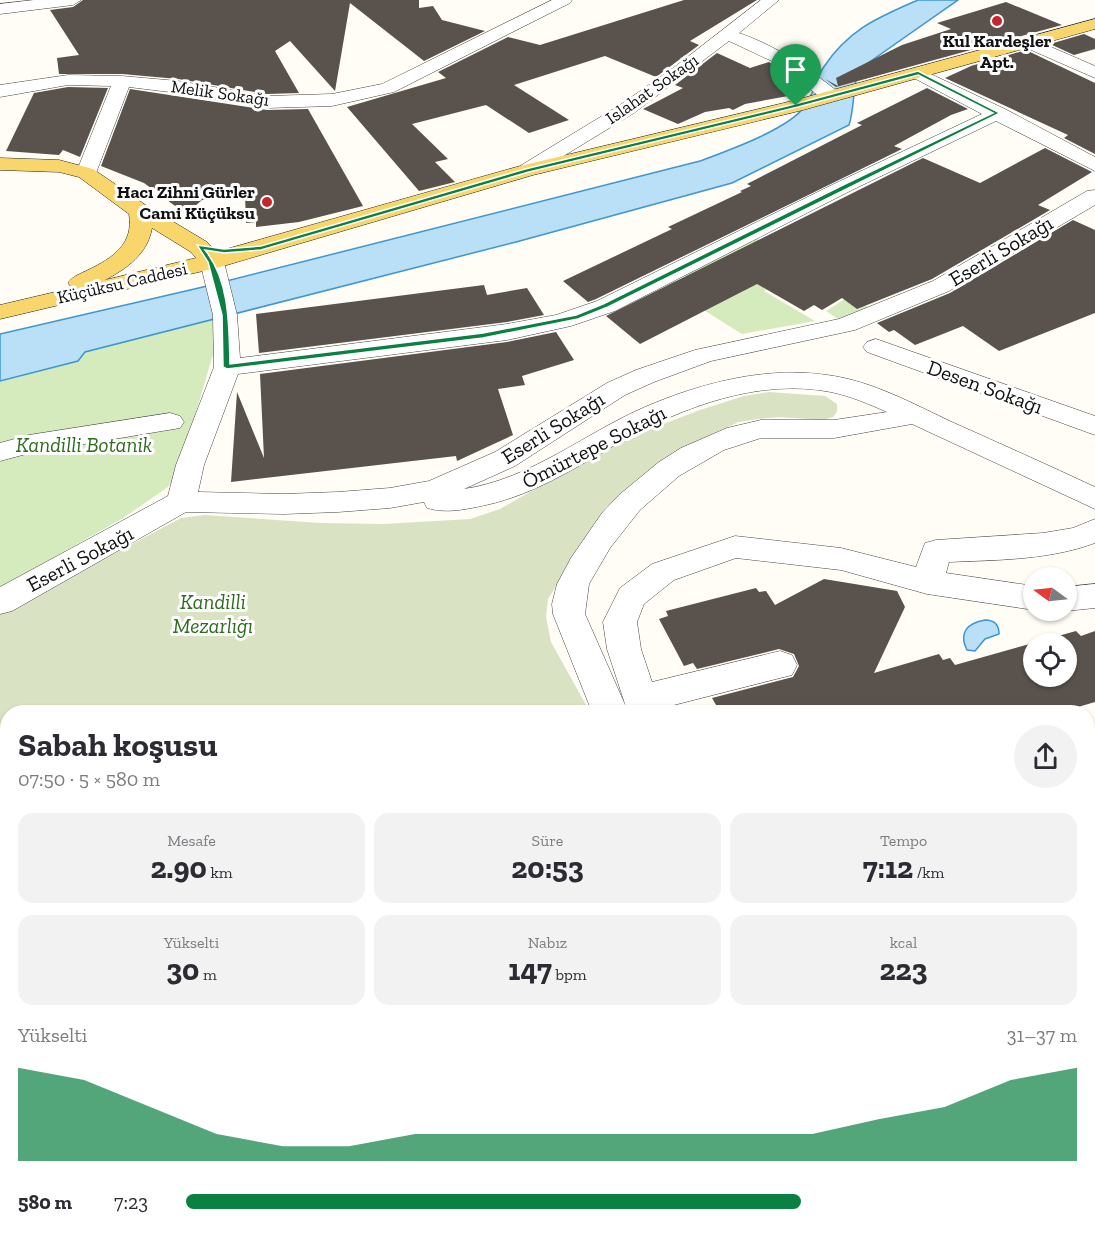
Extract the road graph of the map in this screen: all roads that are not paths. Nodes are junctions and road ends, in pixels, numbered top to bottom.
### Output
1 (73, 0) edge
2 (564, 0) edge
3 (771, 0) edge
4 (0, 9) edge
5 (1095, 24) edge
6 (726, 34) junction
7 (1028, 42) junction
8 (918, 73) junction
9 (1095, 73) edge
10 (122, 81) junction
11 (0, 91) edge
12 (831, 96) junction
13 (998, 113) junction
14 (0, 164) edge
15 (1095, 165) edge
16 (527, 170) junction
17 (86, 173) junction
18 (1095, 196) edge
19 (139, 211) junction
20 (209, 262) junction
21 (33, 304) junction
22 (0, 312) edge
23 (876, 347) dead end
24 (227, 367) junction
25 (915, 415) junction
26 (170, 422) dead end
27 (1095, 426) edge
28 (0, 452) edge
29 (390, 498) junction
30 (1095, 499) edge
31 (182, 502) junction
32 (1095, 530) edge
33 (927, 582) junction
34 (1023, 596) edge
35 (1095, 596) edge
36 (1077, 598) edge
37 (0, 602) edge
38 (780, 664) dead end
39 (607, 705) edge
40 (643, 705) edge
41 (646, 705) edge

1 - 4 street
2 - 10 street, Melik Sokağı
3 - 6 street, Islahat Sokağı
5 - 7 main road, Küçüksu Caddesi
6 - 12 street
6 - 16 street, Islahat Sokağı
7 - 8 main road, Küçüksu Caddesi
7 - 9 street
8 - 12 main road, Küçüksu Caddesi
8 - 13 street
10 - 11 street, Melik Sokağı
10 - 17 street
12 - 16 main road, Küçüksu Caddesi
13 - 15 street
13 - 24 street
14 - 17 main road
16 - 20 main road, Küçüksu Caddesi
17 - 19 main road
18 - 29 street, Eserli Sokağı
19 - 20 main road
19 - 21 main road
20 - 21 main road, Küçüksu Caddesi
20 - 24 street
21 - 22 main road, Küçüksu Caddesi
23 - 27 street, Desen Sokağı
24 - 31 street
25 - 29 street, Ömürtepe Sokağı
25 - 30 street, Ömürtepe Sokağı
25 - 39 street
26 - 28 street
29 - 31 street, Eserli Sokağı
31 - 37 street, Eserli Sokağı
32 - 33 street
33 - 34 street
33 - 40 street
35 - 36 street
38 - 41 street

